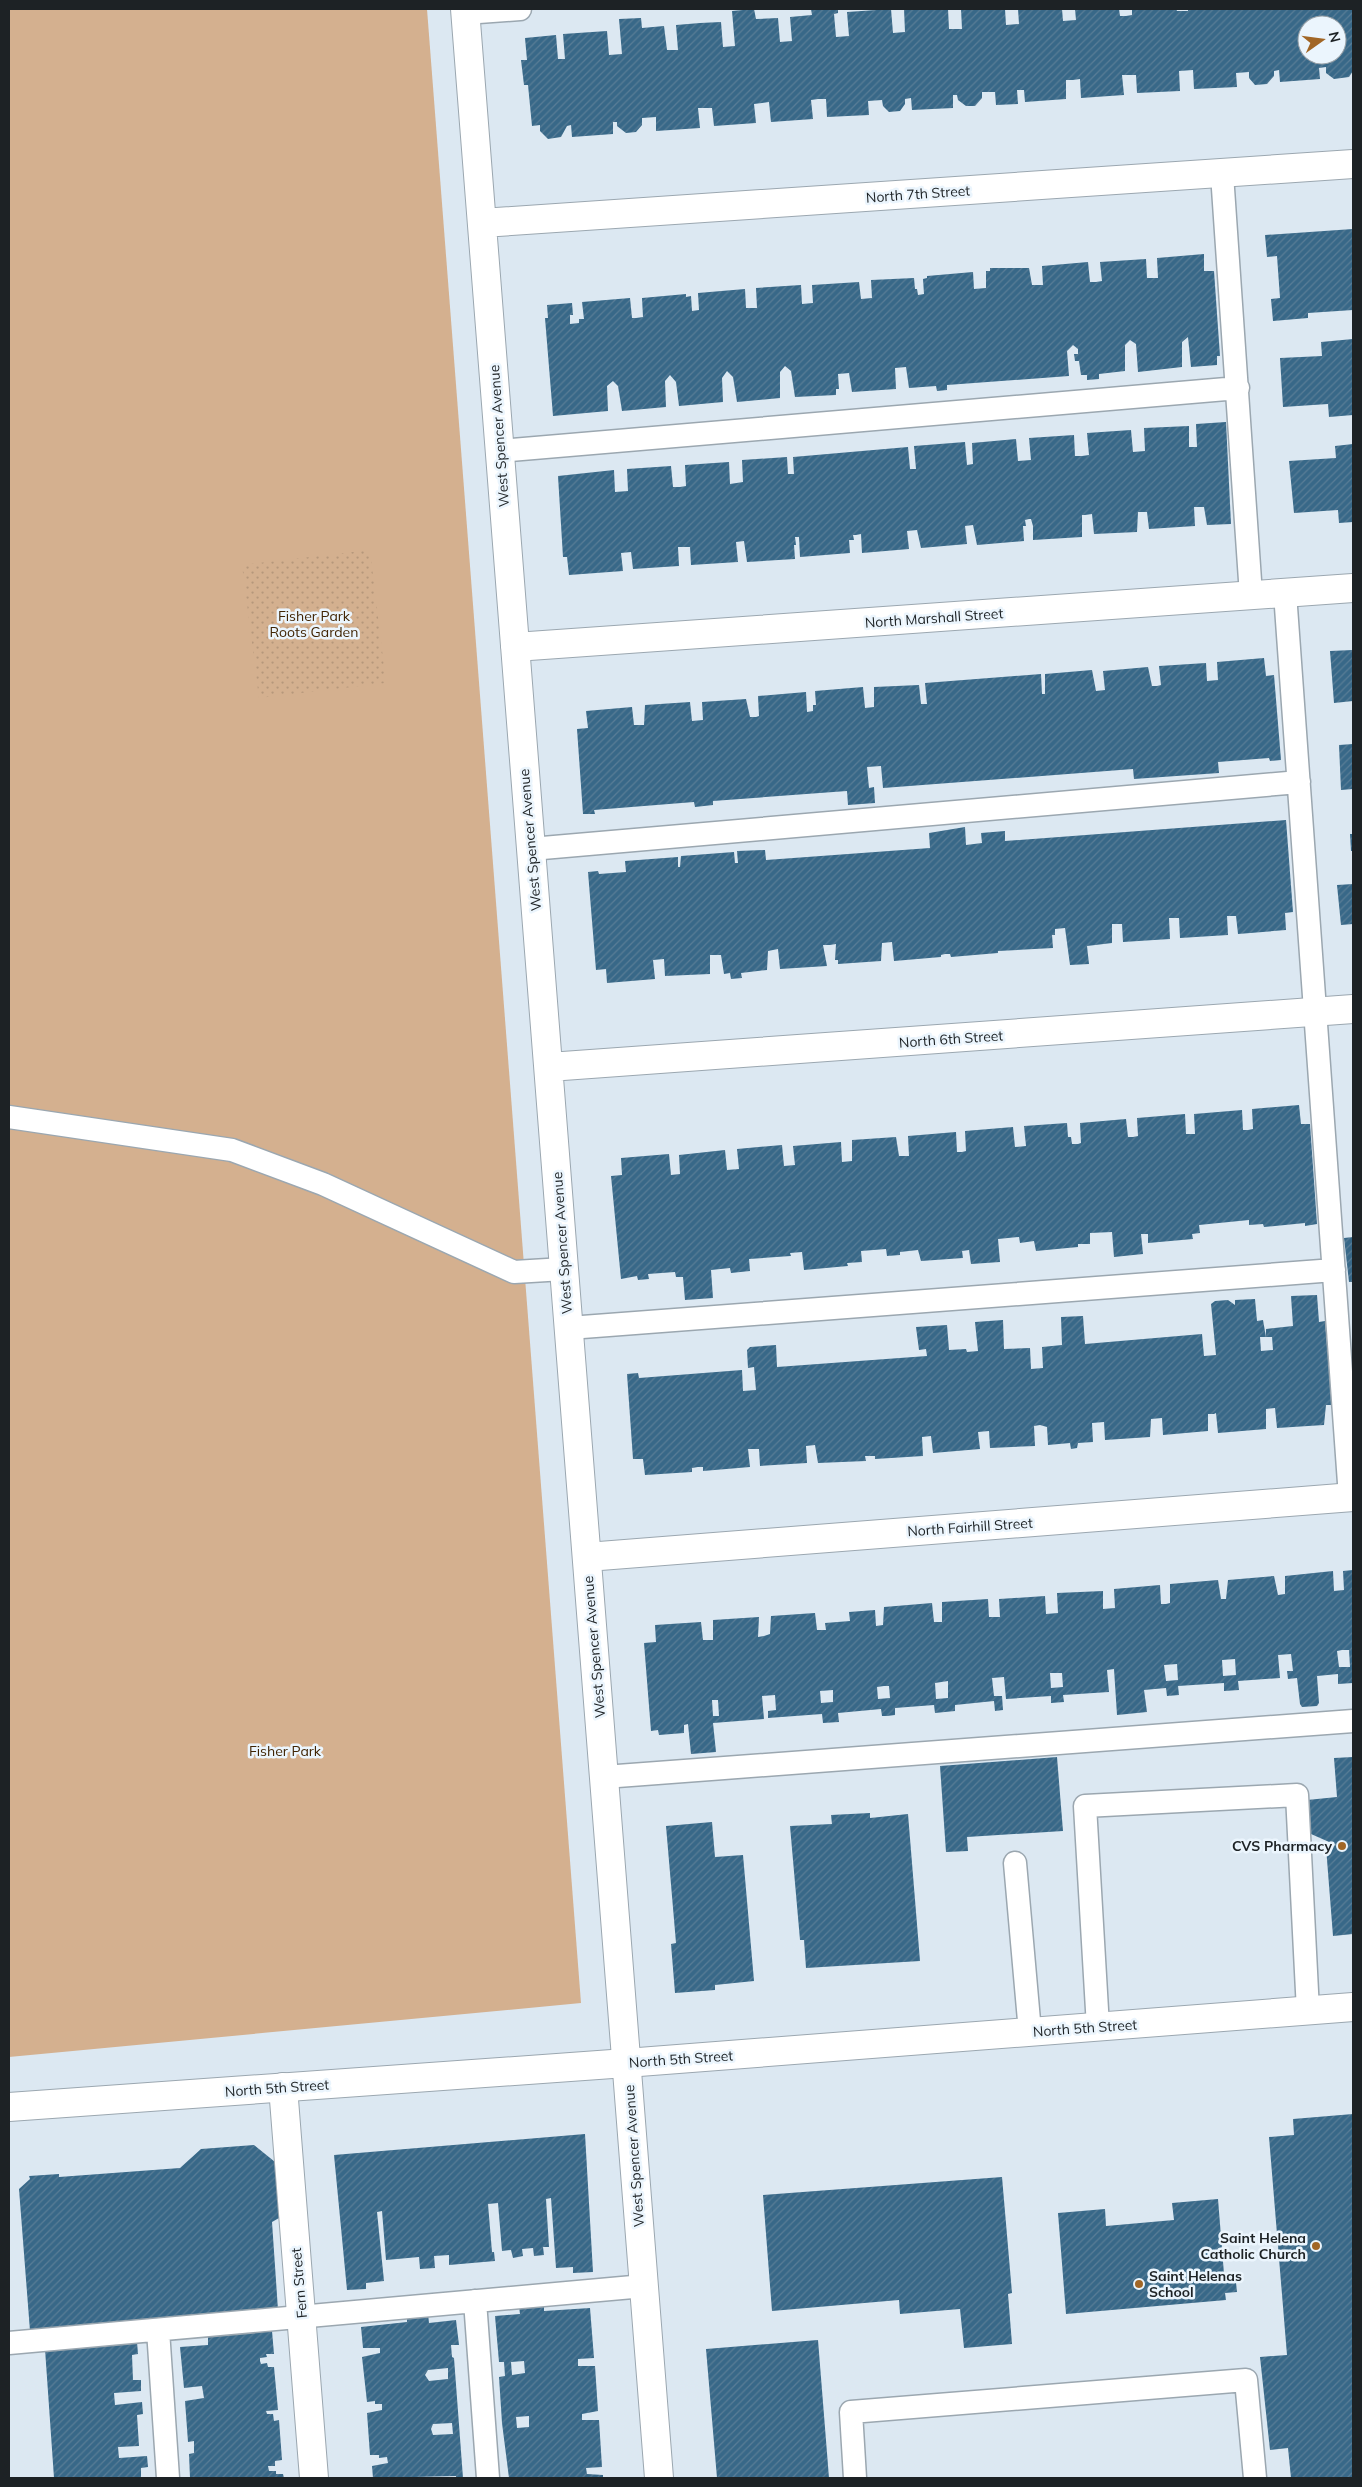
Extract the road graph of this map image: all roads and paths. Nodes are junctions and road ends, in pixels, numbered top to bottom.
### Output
1 (520, 9) edge
2 (465, 11) edge
3 (1353, 164) edge
4 (1222, 174) junction
5 (482, 223) junction
6 (1238, 388) junction
7 (500, 451) junction
8 (1353, 588) edge
9 (1285, 593) junction
10 (1251, 595) junction
11 (515, 647) junction
12 (1299, 782) junction
13 (531, 849) junction
14 (1353, 1009) edge
15 (1316, 1013) junction
16 (549, 1067) junction
17 (9, 1117) edge
18 (564, 1269) junction
19 (1334, 1270) junction
20 (568, 1328) junction
21 (1352, 1497) edge
22 (587, 1557) junction
23 (1353, 1721) edge
24 (604, 1777) junction
25 (1014, 1863) dead end
26 (1353, 2007) edge
27 (1308, 2011) junction
28 (1098, 2027) junction
29 (1030, 2032) junction
30 (626, 2063) junction
31 (283, 2087) junction
32 (9, 2107) edge
33 (644, 2286) junction
34 (475, 2301) junction
35 (301, 2317) junction
36 (158, 2330) junction
37 (9, 2343) edge
38 (168, 2478) edge
39 (314, 2478) edge
40 (488, 2478) edge
41 (659, 2478) edge
42 (855, 2478) edge
43 (1255, 2478) edge

1 - 2 lane
2 - 5 street, West Spencer Avenue
3 - 4 street, North 7th Street
4 - 5 street, North 7th Street
4 - 6 lane
5 - 7 street, West Spencer Avenue
6 - 7 lane
6 - 10 lane
7 - 11 street, West Spencer Avenue
8 - 9 street, North Marshall Street
9 - 10 street, North Marshall Street
9 - 12 lane
10 - 11 street, North Marshall Street
11 - 13 street, West Spencer Avenue
12 - 13 lane
12 - 15 lane
13 - 16 street, West Spencer Avenue
14 - 15 street, North 6th Street
15 - 16 street, North 6th Street
15 - 19 lane
16 - 18 street, West Spencer Avenue
17 - 18 lane
18 - 20 street, West Spencer Avenue
19 - 20 lane
19 - 21 lane
20 - 22 street, West Spencer Avenue
21 - 22 street, North Fairhill Street
22 - 24 street, West Spencer Avenue
23 - 24 lane
24 - 30 street, West Spencer Avenue
25 - 29 lane
26 - 27 street, North 5th Street
27 - 28 street, North 5th Street
27 - 28 lane
28 - 29 street, North 5th Street
29 - 30 street, North 5th Street
30 - 31 street, North 5th Street
30 - 33 street, West Spencer Avenue
31 - 32 street, North 5th Street
31 - 35 street, Fern Street
33 - 34 lane
33 - 41 street, West Spencer Avenue
34 - 35 lane
34 - 40 lane
35 - 36 lane
35 - 39 street, Fern Street
36 - 37 lane
36 - 38 lane
42 - 43 lane

